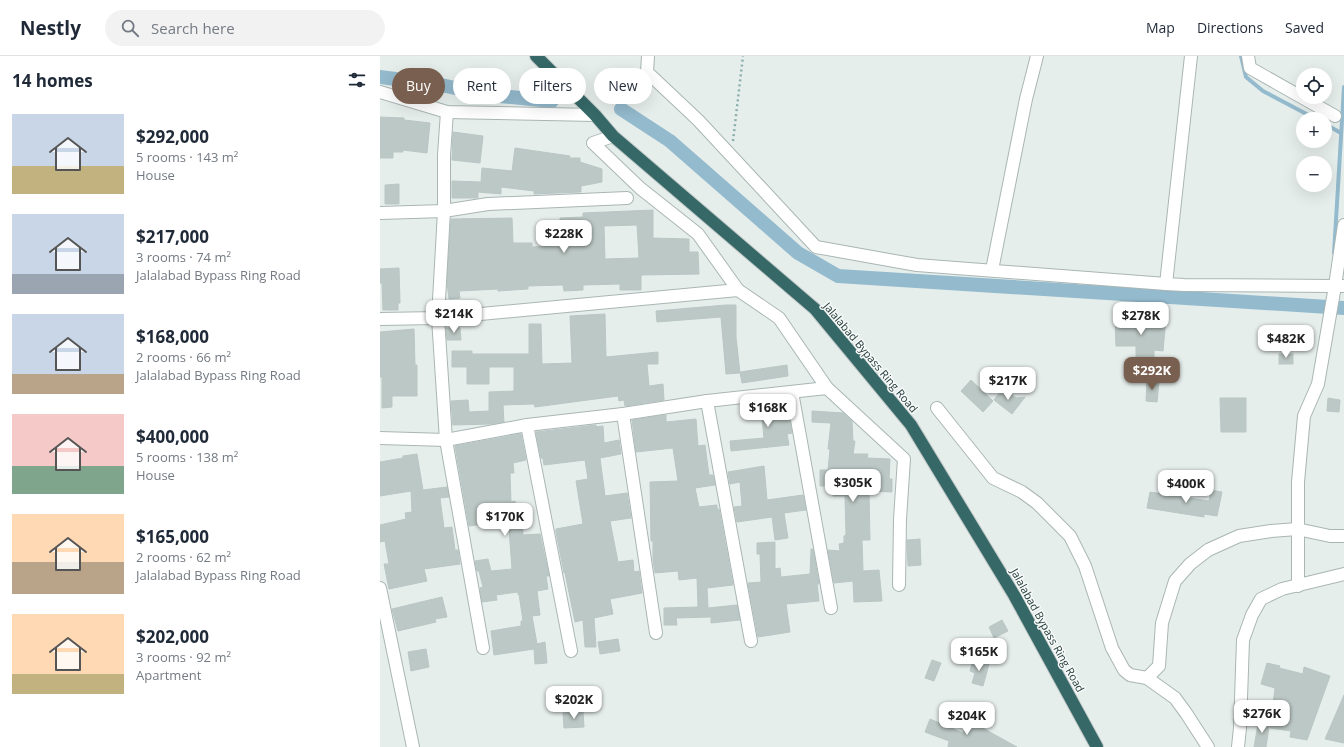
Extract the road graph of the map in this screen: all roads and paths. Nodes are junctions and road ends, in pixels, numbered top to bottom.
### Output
1 (536, 56) edge
2 (648, 56) edge
3 (743, 56) edge
4 (1037, 56) edge
5 (1191, 56) edge
6 (1248, 56) edge
7 (380, 92) edge
8 (447, 112) junction
9 (594, 115) junction
10 (1335, 116) dead end
11 (613, 136) junction
12 (732, 156) junction
13 (627, 198) dead end
14 (444, 211) junction
15 (380, 213) edge
16 (1344, 225) edge
17 (992, 270) junction
18 (1166, 284) junction
19 (1339, 286) edge
20 (738, 290) junction
21 (438, 318) junction
22 (380, 319) edge
23 (827, 388) junction
24 (792, 392) junction
25 (707, 402) junction
26 (937, 408) dead end
27 (623, 414) junction
28 (527, 425) junction
29 (380, 438) edge
30 (446, 440) junction
31 (1297, 529) junction
32 (1344, 536) edge
33 (1344, 574) edge
34 (899, 585) dead end
35 (1298, 586) junction
36 (380, 588) edge
37 (831, 608) dead end
38 (656, 632) dead end
39 (751, 641) dead end
40 (483, 648) dead end
41 (572, 651) dead end
42 (1147, 678) junction
43 (413, 747) edge
44 (1097, 747) edge
45 (1208, 747) edge
46 (1238, 747) edge

1 - 9 highway, Jalalabad Bypass Ring Road
2 - 12 street
3 - 12 path
4 - 17 street
5 - 18 street
6 - 10 street
7 - 8 street
8 - 9 street
8 - 14 street
9 - 11 highway, Jalalabad Bypass Ring Road
11 - 20 street
11 - 44 highway, Jalalabad Bypass Ring Road
12 - 17 street
13 - 14 street
14 - 15 street
14 - 21 street
16 - 19 street
17 - 18 street
18 - 19 street
19 - 31 street
20 - 21 street
20 - 23 street
21 - 22 street
21 - 30 street
23 - 24 street
23 - 34 street
24 - 25 street
24 - 37 street
25 - 27 street
25 - 39 street
26 - 42 street
27 - 28 street
27 - 38 street
28 - 30 street
28 - 41 street
29 - 30 street
30 - 40 street
31 - 32 street
31 - 35 street
31 - 42 street
33 - 35 street
35 - 46 street
36 - 43 street
42 - 45 street

